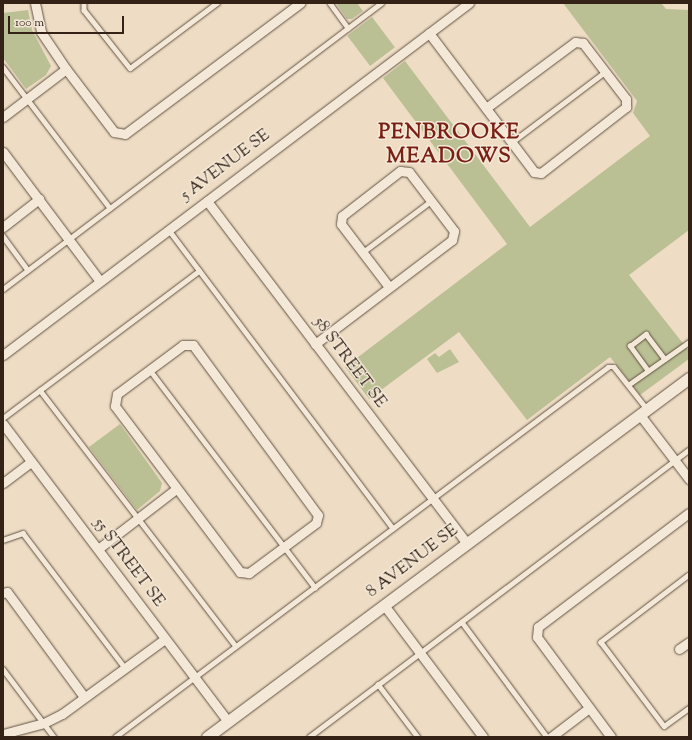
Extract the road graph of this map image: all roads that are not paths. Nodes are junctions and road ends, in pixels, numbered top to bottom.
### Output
1 (35, 3) edge
2 (84, 3) edge
3 (217, 3) edge
4 (300, 3) edge
5 (330, 3) edge
6 (381, 3) edge
7 (469, 3) edge
8 (348, 28) junction
9 (429, 33) junction
10 (3, 67) edge
11 (66, 69) junction
12 (605, 72) junction
13 (26, 99) junction
14 (486, 108) junction
15 (3, 117) edge
16 (512, 142) junction
17 (3, 152) edge
18 (39, 199) junction
19 (207, 201) junction
20 (431, 201) junction
21 (110, 208) junction
22 (3, 227) edge
23 (169, 230) junction
24 (3, 236) edge
25 (68, 239) junction
26 (363, 252) junction
27 (28, 270) junction
28 (199, 271) junction
29 (100, 281) junction
30 (389, 287) junction
31 (3, 289) edge
32 (689, 342) edge
33 (315, 344) junction
34 (3, 355) edge
35 (665, 358) junction
36 (150, 370) junction
37 (648, 371) junction
38 (689, 378) edge
39 (628, 385) junction
40 (40, 390) junction
41 (643, 412) junction
42 (3, 418) edge
43 (3, 424) edge
44 (689, 450) edge
45 (675, 461) junction
46 (31, 462) junction
47 (689, 479) edge
48 (3, 483) edge
49 (176, 489) junction
50 (433, 498) junction
51 (689, 513) edge
52 (138, 519) junction
53 (393, 528) junction
54 (3, 540) edge
55 (467, 543) junction
56 (284, 547) junction
57 (98, 549) junction
58 (689, 575) edge
59 (315, 587) junction
60 (3, 593) edge
61 (384, 605) junction
62 (462, 622) junction
63 (165, 639) junction
64 (689, 642) edge
65 (236, 646) junction
66 (679, 650) dead end
67 (420, 654) junction
68 (125, 668) junction
69 (3, 669) edge
70 (195, 677) junction
71 (378, 684) junction
72 (84, 697) junction
73 (589, 708) junction
74 (689, 708) edge
75 (228, 721) junction
76 (44, 723) junction
77 (3, 734) edge
78 (54, 737) edge
79 (115, 737) edge
80 (207, 737) edge
81 (309, 737) edge
82 (418, 737) edge
83 (482, 737) edge
84 (547, 737) edge
85 (551, 737) edge
86 (611, 737) edge

1 - 11 street
2 - 3 lane
4 - 11 street
5 - 8 lane
6 - 8 lane
7 - 9 street, 5 AVENUE SE
8 - 21 lane
9 - 14 street
9 - 19 street, 5 AVENUE SE
10 - 13 lane
11 - 13 street
12 - 14 street
12 - 16 lane
12 - 16 street
13 - 15 street
13 - 21 lane
14 - 16 street
17 - 18 street
18 - 22 street
18 - 25 street
19 - 23 street, 5 AVENUE SE
19 - 33 street, 58 STREET SE
20 - 26 lane
20 - 26 street
20 - 30 street
21 - 25 lane
23 - 28 lane
23 - 29 street, 5 AVENUE SE
24 - 27 lane
25 - 27 lane
25 - 29 street
26 - 30 street
27 - 31 lane
28 - 40 lane
28 - 53 lane
29 - 34 street, 5 AVENUE SE
30 - 33 street
32 - 35 lane
33 - 50 street, 58 STREET SE
35 - 37 lane
35 - 37 lane
36 - 49 street
36 - 56 lane
36 - 56 street
37 - 39 lane
38 - 41 street, 8 AVENUE SE
39 - 41 lane
39 - 50 lane
40 - 42 lane
40 - 52 lane
41 - 45 street
41 - 55 street, 8 AVENUE SE
43 - 46 street, 55 STREET SE
44 - 45 lane
45 - 47 street
45 - 62 lane
46 - 48 street
46 - 57 street, 55 STREET SE
49 - 52 street
49 - 56 street
50 - 53 lane
50 - 55 street, 58 STREET SE
51 - 73 street
52 - 57 street
52 - 65 lane
53 - 59 lane
54 - 68 lane
55 - 61 street, 8 AVENUE SE
56 - 59 lane
57 - 63 street, 55 STREET SE
58 - 74 lane
59 - 65 lane
60 - 72 street
61 - 67 street
61 - 75 street, 8 AVENUE SE
62 - 67 lane
62 - 84 lane
63 - 68 street
63 - 70 street, 55 STREET SE
64 - 66 street
65 - 70 lane
67 - 71 lane
67 - 83 street
68 - 72 street
69 - 76 lane
70 - 75 street, 55 STREET SE
70 - 79 lane
71 - 81 lane
71 - 82 lane
72 - 76 street
73 - 85 street
73 - 86 street
75 - 80 street, 8 AVENUE SE
76 - 77 street
76 - 78 lane

